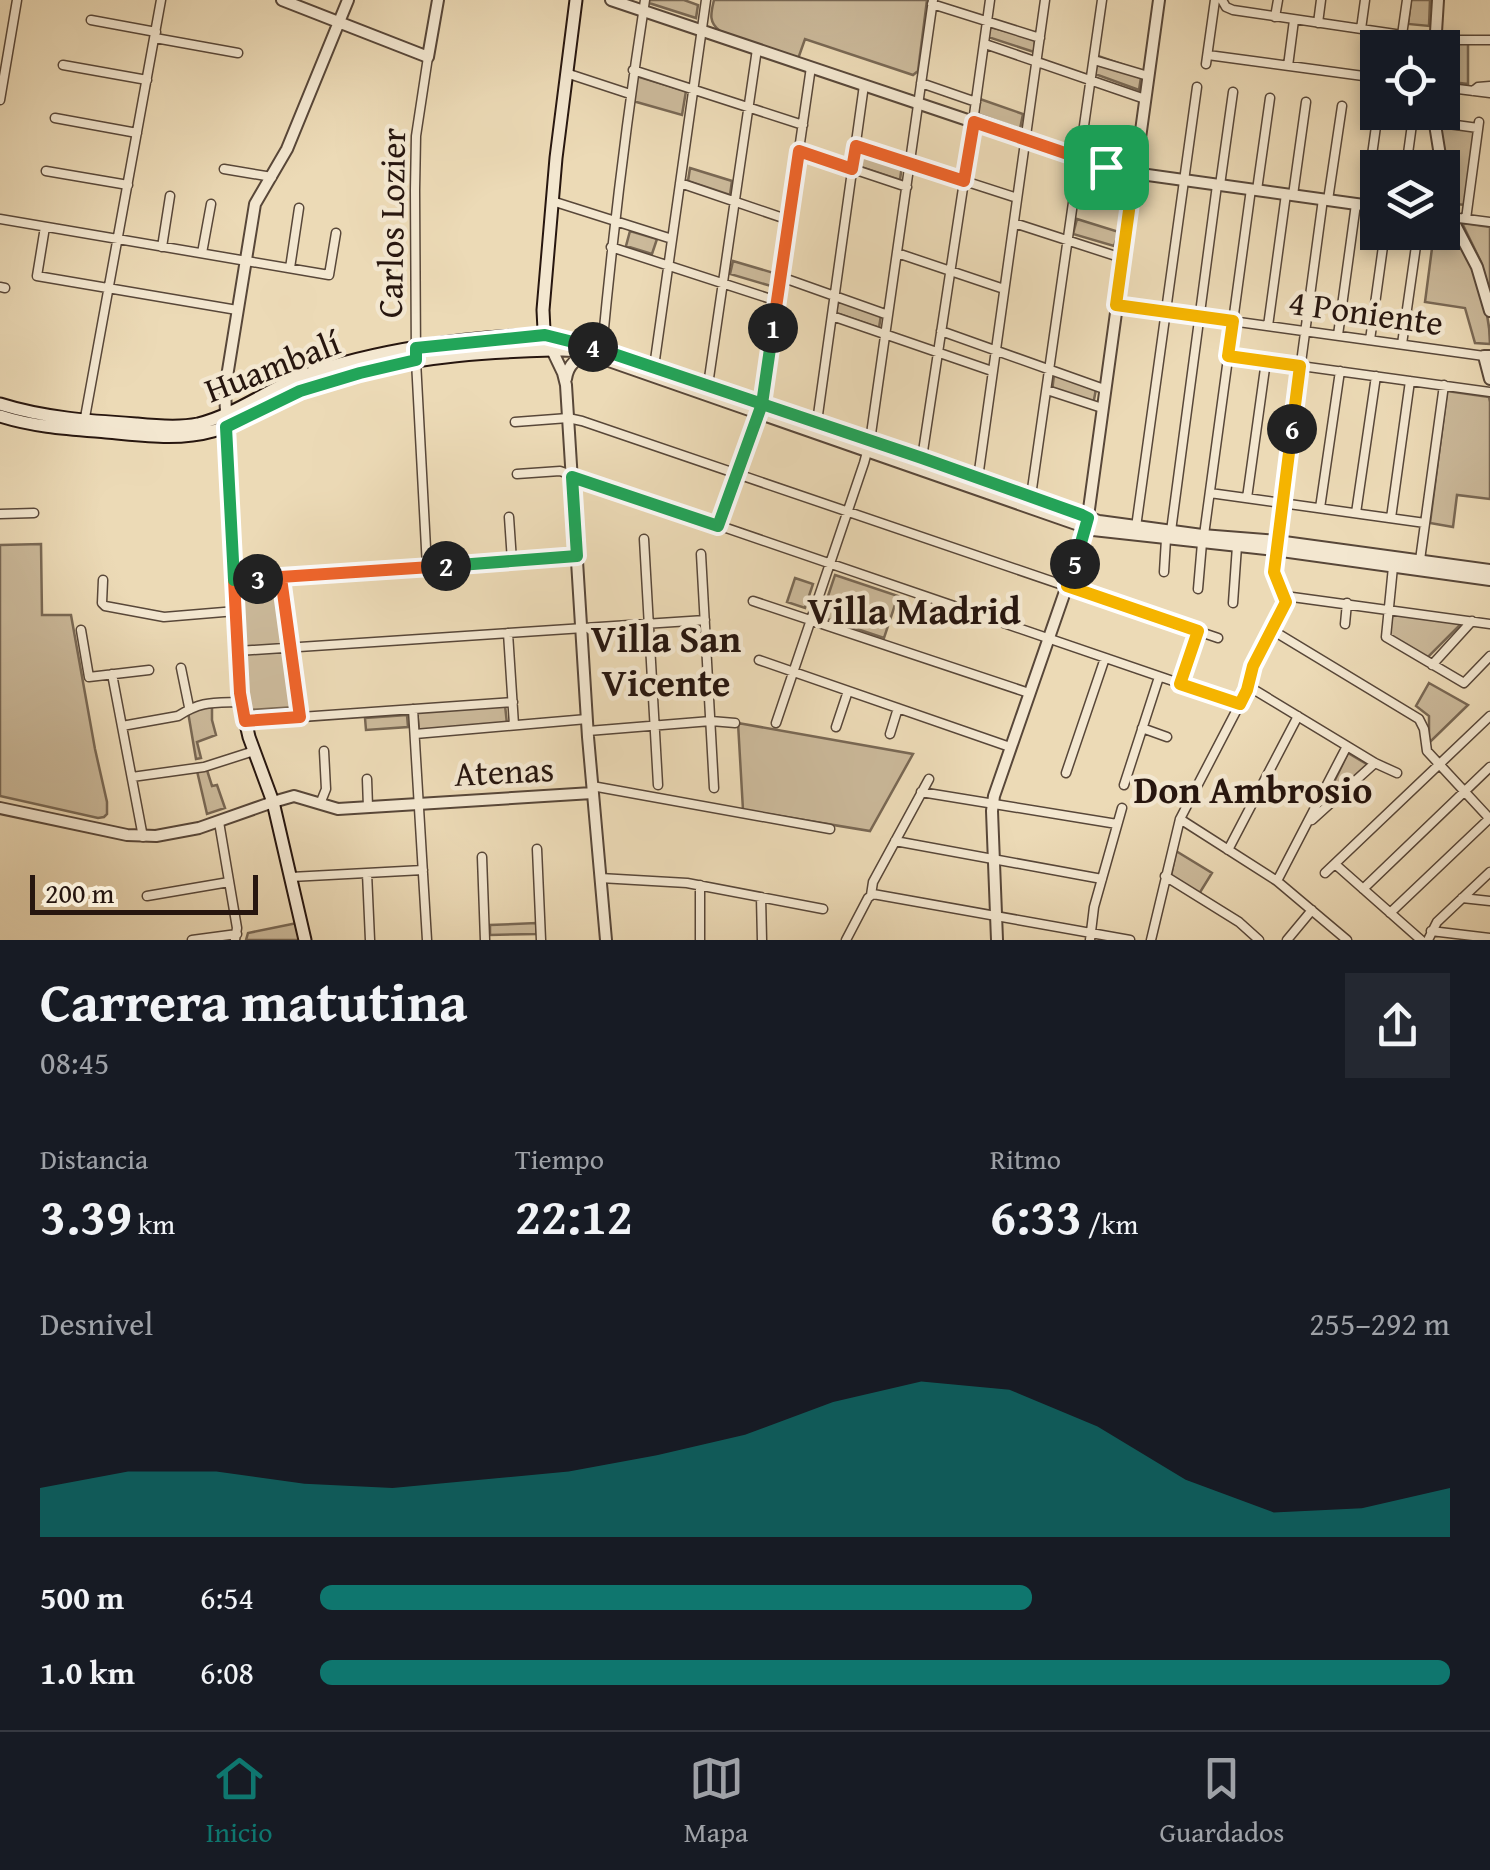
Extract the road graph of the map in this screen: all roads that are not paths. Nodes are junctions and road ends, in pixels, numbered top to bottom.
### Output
1 (17, 0) edge
2 (161, 0) edge
3 (282, 0) edge
4 (348, 0) edge
5 (438, 0) edge
6 (576, 0) edge
7 (611, 0) edge
8 (706, 0) edge
9 (990, 0) edge
10 (1046, 0) edge
11 (1102, 0) edge
12 (1159, 0) edge
13 (1219, 0) edge
14 (1234, 0) edge
15 (1278, 0) edge
16 (1321, 0) edge
17 (1365, 0) edge
18 (1407, 0) edge
19 (1438, 0) edge
20 (933, 2) edge
21 (644, 6) edge
22 (1232, 10) junction
23 (1275, 17) junction
24 (91, 20) dead end
25 (1294, 20) junction
26 (988, 21) junction
27 (338, 23) junction
28 (1318, 23) junction
29 (701, 30) junction
30 (1361, 30) joint
31 (1403, 30) edge
32 (1437, 30) edge
33 (155, 35) junction
34 (1040, 38) junction
35 (1490, 40) edge
36 (1460, 42) edge
37 (985, 44) junction
38 (757, 49) junction
39 (238, 53) dead end
40 (428, 58) junction
41 (1094, 60) junction
42 (1037, 62) junction
43 (63, 66) dead end
44 (1288, 66) junction
45 (811, 68) junction
46 (633, 70) junction
47 (566, 74) junction
48 (1148, 76) junction
49 (1360, 76) edge
50 (147, 80) junction
51 (1091, 80) junction
52 (920, 83) junction
53 (864, 85) junction
54 (1198, 87) dead end
55 (693, 89) junction
56 (1460, 89) edge
57 (1490, 90) edge
58 (1233, 92) dead end
59 (630, 94) junction
60 (1270, 98) dead end
61 (1145, 99) junction
62 (0, 100) edge
63 (976, 102) junction
64 (1306, 102) dead end
65 (918, 104) junction
66 (1342, 106) dead end
67 (749, 108) junction
68 (55, 118) dead end
69 (1460, 121) edge
70 (974, 122) junction
71 (803, 125) junction
72 (137, 133) junction
73 (1026, 140) junction
74 (1082, 142) junction
75 (856, 146) junction
76 (799, 151) junction
77 (1137, 153) junction
78 (1080, 158) junction
79 (910, 164) junction
80 (224, 169) dead end
81 (852, 169) junction
82 (46, 171) dead end
83 (1134, 174) junction
84 (272, 176) junction
85 (1184, 180) junction
86 (964, 181) junction
87 (680, 182) junction
88 (128, 185) junction
89 (1218, 185) junction
90 (906, 186) junction
91 (1254, 190) junction
92 (1289, 194) junction
93 (170, 196) dead end
94 (1017, 198) junction
95 (1326, 199) junction
96 (552, 200) junction
97 (736, 202) junction
98 (211, 204) dead end
99 (1360, 204) joint
100 (299, 208) dead end
101 (1460, 218) edge
102 (0, 219) edge
103 (1466, 219) junction
104 (789, 220) junction
105 (614, 221) junction
106 (1490, 222) edge
107 (1014, 223) junction
108 (46, 227) junction
109 (336, 233) dead end
110 (1460, 238) edge
111 (118, 239) junction
112 (672, 239) junction
113 (1068, 240) junction
114 (162, 246) junction
115 (612, 246) junction
116 (1382, 250) edge
117 (1415, 250) edge
118 (897, 253) junction
119 (202, 254) junction
120 (1122, 258) junction
121 (245, 261) junction
122 (668, 266) junction
123 (290, 268) junction
124 (950, 271) junction
125 (781, 278) junction
126 (723, 284) junction
127 (109, 288) junction
128 (1004, 289) junction
129 (835, 296) junction
130 (777, 302) junction
131 (1116, 305) junction
132 (237, 310) junction
133 (1490, 311) edge
134 (1165, 312) junction
135 (888, 315) junction
136 (832, 316) junction
137 (1199, 316) junction
138 (1233, 321) junction
139 (1268, 326) junction
140 (941, 331) junction
141 (1305, 331) junction
142 (886, 334) junction
143 (545, 335) junction
144 (1338, 336) junction
145 (1370, 340) junction
146 (1402, 344) junction
147 (552, 350) junction
148 (995, 350) junction
149 (938, 352) junction
150 (598, 353) junction
151 (416, 354) junction
152 (1228, 356) junction
153 (1487, 356) edge
154 (1266, 361) junction
155 (1300, 366) junction
156 (654, 367) junction
157 (1050, 370) junction
158 (992, 371) junction
159 (1340, 371) junction
160 (1376, 376) junction
161 (1490, 379) edge
162 (1410, 381) junction
163 (566, 386) junction
164 (708, 386) junction
165 (1444, 386) junction
166 (1104, 389) junction
167 (1047, 390) junction
168 (1490, 392) edge
169 (0, 404) edge
170 (1102, 408) junction
171 (760, 409) junction
172 (0, 416) edge
173 (568, 418) junction
174 (226, 420) junction
175 (516, 422) dead end
176 (817, 422) junction
177 (84, 425) junction
178 (869, 446) junction
179 (922, 458) junction
180 (518, 474) dead end
181 (736, 474) junction
182 (572, 477) junction
183 (978, 478) junction
184 (1210, 493) junction
185 (1031, 496) junction
186 (1247, 498) junction
187 (1282, 503) junction
188 (1320, 508) junction
189 (848, 512) junction
190 (34, 513) dead end
191 (0, 514) edge
192 (1356, 514) junction
193 (509, 517) dead end
194 (1391, 518) junction
195 (1087, 523) junction
196 (1425, 523) junction
197 (718, 526) junction
198 (1136, 527) junction
199 (1169, 535) junction
200 (644, 539) dead end
201 (1203, 539) junction
202 (1276, 545) junction
203 (1237, 546) junction
204 (701, 554) dead end
205 (577, 556) junction
206 (1420, 560) junction
207 (512, 561) junction
208 (830, 565) junction
209 (428, 567) junction
210 (1393, 567) junction
211 (1490, 570) edge
212 (1164, 572) dead end
213 (281, 578) junction
214 (103, 580) dead end
215 (234, 580) junction
216 (1490, 580) edge
217 (1067, 586) junction
218 (1198, 589) dead end
219 (1285, 596) junction
220 (753, 600) dead end
221 (1232, 603) dead end
222 (1347, 603) junction
223 (1388, 609) junction
224 (236, 610) junction
225 (704, 620) junction
226 (811, 620) junction
227 (1472, 621) junction
228 (649, 623) junction
229 (1344, 624) dead end
230 (1490, 624) edge
231 (582, 628) junction
232 (81, 630) dead end
233 (1272, 630) junction
234 (1198, 631) junction
235 (508, 633) junction
236 (1218, 638) dead end
237 (1048, 639) junction
238 (290, 647) junction
239 (238, 651) junction
240 (1490, 656) edge
241 (1105, 658) junction
242 (759, 660) dead end
243 (1432, 664) junction
244 (181, 668) dead end
245 (149, 670) dead end
246 (793, 672) junction
247 (112, 674) junction
248 (1159, 677) junction
249 (1180, 684) junction
250 (1248, 686) junction
251 (848, 691) junction
252 (1030, 693) junction
253 (241, 702) junction
254 (513, 702) junction
255 (1240, 704) junction
256 (189, 707) junction
257 (898, 708) junction
258 (413, 709) junction
259 (1298, 716) junction
260 (1490, 716) edge
261 (300, 717) junction
262 (245, 721) junction
263 (711, 721) junction
264 (735, 723) dead end
265 (776, 723) dead end
266 (514, 725) junction
267 (588, 725) junction
268 (122, 726) junction
269 (654, 726) junction
270 (836, 727) dead end
271 (1142, 728) junction
272 (415, 734) junction
273 (890, 734) dead end
274 (1167, 737) dead end
275 (1347, 746) junction
276 (1010, 747) junction
277 (324, 751) dead end
278 (254, 752) junction
279 (1375, 763) junction
280 (1439, 765) junction
281 (1490, 767) edge
282 (1066, 773) dead end
283 (1397, 773) dead end
284 (132, 777) junction
285 (929, 778) dead end
286 (366, 779) dead end
287 (1124, 784) dead end
288 (658, 786) dead end
289 (714, 788) dead end
290 (592, 790) junction
291 (922, 792) junction
292 (1464, 792) junction
293 (273, 802) junction
294 (420, 803) junction
295 (992, 803) junction
296 (320, 804) junction
297 (368, 807) junction
298 (0, 808) edge
299 (1122, 808) dead end
300 (1490, 818) edge
301 (1180, 820) junction
302 (219, 822) junction
303 (1117, 824) junction
304 (1306, 826) junction
305 (830, 829) dead end
306 (143, 837) junction
307 (895, 841) junction
308 (537, 849) dead end
309 (1228, 850) junction
310 (482, 856) dead end
311 (994, 859) junction
312 (1335, 864) junction
313 (423, 870) junction
314 (1490, 872) edge
315 (367, 873) junction
316 (1326, 874) dead end
317 (1165, 876) junction
318 (291, 877) junction
319 (600, 878) junction
320 (1102, 879) junction
321 (1278, 881) junction
322 (229, 882) junction
323 (700, 886) junction
324 (1363, 889) junction
325 (871, 895) junction
326 (147, 896) dead end
327 (761, 898) junction
328 (1462, 898) junction
329 (1490, 901) edge
330 (823, 909) dead end
331 (1312, 910) junction
332 (1390, 913) junction
333 (996, 916) junction
334 (1090, 936) edge
335 (236, 937) edge
336 (1427, 937) edge
337 (1490, 938) edge
338 (192, 940) edge
339 (305, 940) edge
340 (370, 940) edge
341 (427, 940) edge
342 (485, 940) edge
343 (541, 940) edge
344 (606, 940) edge
345 (700, 940) edge
346 (762, 940) edge
347 (846, 940) edge
348 (997, 940) edge
349 (1130, 940) edge
350 (1151, 940) edge
351 (1260, 940) edge
352 (1287, 940) edge
353 (1347, 940) edge

1 - 62 street
2 - 33 street
3 - 27 street
4 - 27 street
5 - 40 street, Carlos Lozier
6 - 47 main road
7 - 21 street
8 - 29 street
9 - 26 street
10 - 34 street
11 - 41 street
12 - 48 street
13 - 22 street
13 - 44 street
14 - 22 street
15 - 23 street
16 - 28 street
17 - 30 street
18 - 31 street
19 - 32 street
20 - 26 street
20 - 52 street
21 - 29 street
21 - 46 street
22 - 23 street
23 - 25 street
24 - 33 street
25 - 28 street
25 - 44 street
26 - 34 street
26 - 37 street
27 - 40 street
27 - 84 street
28 - 30 street
29 - 38 street
29 - 55 street
33 - 39 street
33 - 50 street
34 - 42 street
35 - 36 street
37 - 42 street
37 - 63 street
38 - 45 street
38 - 67 street
40 - 151 street, Carlos Lozier
41 - 48 street
41 - 51 street
42 - 51 street
42 - 73 street
43 - 50 street
44 - 49 street
45 - 53 street
45 - 71 street
46 - 55 street
46 - 59 street
47 - 59 street
47 - 96 main road
48 - 61 street
50 - 72 street
51 - 61 street
51 - 74 street
52 - 63 street
52 - 65 street
53 - 65 street
53 - 75 street
54 - 85 street
55 - 67 street
55 - 87 street
56 - 57 street
58 - 89 street
59 - 105 street
60 - 91 street
61 - 77 street
63 - 70 street
64 - 92 street
65 - 70 street
65 - 79 street
66 - 95 street
67 - 71 street
67 - 97 street
68 - 72 street
69 - 103 street
70 - 73 street
70 - 86 street
71 - 76 street
72 - 88 street
73 - 78 street
73 - 94 street
74 - 77 street
74 - 78 street
75 - 79 street
75 - 81 street
76 - 81 street
76 - 104 street
77 - 83 street
78 - 83 street
78 - 113 street
79 - 86 street
79 - 90 street
80 - 84 street
81 - 90 street
81 - 129 street
82 - 88 street
83 - 85 street
83 - 120 street
84 - 121 street
85 - 89 street
85 - 134 street
86 - 94 street
86 - 124 street
87 - 97 street
87 - 112 street
88 - 111 street
89 - 91 street
89 - 137 street
90 - 118 street
91 - 92 street
91 - 138 street
92 - 95 street
92 - 139 street
93 - 114 street
94 - 107 street
95 - 99 street
95 - 141 street
96 - 105 street
96 - 143 main road
97 - 104 street
97 - 126 street
98 - 119 street
99 - 144 street
100 - 123 street
101 - 103 street
102 - 108 street
103 - 106 street
104 - 125 street
105 - 112 street
105 - 115 street
107 - 113 street
107 - 128 street
108 - 111 street
108 - 127 street
109 - 123 street
110 - 133 street
111 - 114 street
111 - 127 street
112 - 122 street
113 - 120 street
113 - 157 street
114 - 119 street
115 - 122 street
115 - 150 street
116 - 145 street
117 - 146 street
118 - 124 street
118 - 135 street
119 - 121 street
120 - 131 street
121 - 123 street
121 - 132 street
122 - 126 street
122 - 156 street
124 - 128 street
124 - 140 street
125 - 129 street
125 - 130 street
126 - 130 street
126 - 164 street
127 - 132 street
127 - 177 street
128 - 148 street
129 - 135 street
129 - 136 street
130 - 171 street
131 - 134 street, 4 Poniente
131 - 166 street
132 - 174 street
134 - 137 street, 4 Poniente
134 - 198 street
135 - 142 street
136 - 142 street
136 - 176 street
137 - 138 street, 4 Poniente
137 - 199 street
138 - 139 street, 4 Poniente
138 - 152 street
139 - 141 street, 4 Poniente
140 - 148 street
140 - 149 street
141 - 144 street, 4 Poniente
141 - 155 street
142 - 149 street
142 - 178 street
143 - 147 main road
143 - 150 street, Huambalí
143 - 151 main road, Huambalí
144 - 145 street, 4 Poniente
145 - 146 street, 4 Poniente
146 - 153 street, 4 Poniente
147 - 150 street, Huambalí
147 - 151 main road, Huambalí
147 - 163 street
148 - 157 street
148 - 158 street
149 - 158 street
149 - 179 street
150 - 156 street, Huambalí
150 - 163 street
150 - 171 street, Huambalí
151 - 174 main road, Huambalí
151 - 209 street, Carlos Lozier
152 - 154 street
152 - 184 street
153 - 161 street
154 - 155 street
154 - 186 street
155 - 159 street
155 - 187 street
156 - 164 street, Huambalí
157 - 166 street
157 - 167 street
158 - 183 street
159 - 160 street
159 - 188 street
160 - 162 street
160 - 192 street
162 - 165 street
162 - 194 street
163 - 173 street
164 - 171 street, Huambalí
165 - 168 street
165 - 196 street
166 - 170 street
167 - 170 street
167 - 185 street
169 - 177 main road, Huambalí
170 - 195 street
171 - 176 street, Huambalí
171 - 178 street, Huambalí
171 - 181 street
172 - 177 main road, Huambalí
173 - 175 street
173 - 181 street
173 - 182 street
174 - 177 main road, Huambalí
174 - 215 main road
176 - 178 street, Huambalí
178 - 179 street, Huambalí
178 - 189 street
178 - 195 street, Huambalí
179 - 183 street, Huambalí
180 - 182 street
181 - 189 street
181 - 197 street
182 - 197 street
182 - 205 street
183 - 185 street, Huambalí
184 - 186 street
184 - 201 street
185 - 195 street, Huambalí
186 - 187 street
187 - 188 street
187 - 202 street
188 - 192 street
189 - 208 street
189 - 217 street
190 - 191 street
192 - 194 street
193 - 207 street
194 - 196 street
195 - 198 street, Huambalí
195 - 199 street, Huambalí
195 - 217 street
196 - 206 street
197 - 208 street
198 - 199 street, Huambalí
199 - 201 street, Huambalí
199 - 212 street
200 - 228 street
201 - 202 street, Huambalí
201 - 203 street, Huambalí
201 - 218 street
202 - 203 street, Huambalí
202 - 206 street, Huambalí
202 - 210 street, Huambalí
202 - 219 street
203 - 221 street
204 - 225 street
205 - 207 street
205 - 231 street
206 - 211 street, Huambalí
207 - 209 street
208 - 226 street
208 - 237 street
209 - 213 street
210 - 216 street, Huambalí
210 - 223 street
213 - 215 street
213 - 238 street
214 - 224 street
215 - 224 main road
217 - 234 street
217 - 237 street
219 - 222 street
219 - 233 street
220 - 226 street
222 - 223 street
222 - 229 street
223 - 227 street
223 - 243 street
224 - 239 main road
225 - 228 street
225 - 263 street
226 - 246 street
226 - 252 street
227 - 230 street
227 - 243 street
228 - 231 street
228 - 269 street
231 - 235 street
231 - 267 street
232 - 247 street
233 - 250 street
233 - 280 street
234 - 236 street
234 - 249 street
235 - 238 street
235 - 254 street
237 - 241 street
237 - 252 street
238 - 239 street
238 - 261 street
239 - 253 main road
240 - 243 street
241 - 248 street
241 - 282 street
242 - 246 street
244 - 256 street
245 - 247 street
246 - 251 street
246 - 265 street
247 - 268 street
248 - 249 street
248 - 271 street
249 - 255 street
250 - 255 street
250 - 259 street
251 - 257 street
251 - 270 street
252 - 276 street
253 - 256 street
253 - 262 main road
254 - 258 street
254 - 266 street
255 - 301 street
256 - 268 street
257 - 273 street
257 - 276 street
258 - 261 street
258 - 272 street
259 - 275 street
259 - 309 street
260 - 280 street
261 - 262 street
262 - 278 main road
263 - 264 street
263 - 269 street
263 - 289 street
266 - 267 street
266 - 272 street
267 - 269 street
267 - 290 street
268 - 284 street
269 - 288 street
271 - 274 street
271 - 287 street
272 - 294 street
275 - 279 street
275 - 304 street
276 - 295 street
277 - 296 street
278 - 284 street
278 - 293 main road
279 - 283 street
279 - 304 street
280 - 292 street
280 - 312 street
281 - 292 street
284 - 306 street
285 - 291 street
286 - 297 street
290 - 294 street, Atenas
290 - 305 street
290 - 319 street
291 - 295 street
291 - 307 street
292 - 300 street
292 - 324 street
293 - 296 street, Atenas
293 - 302 street
293 - 318 main road
294 - 297 street, Atenas
294 - 313 street
295 - 303 street
295 - 311 street
296 - 297 street, Atenas
298 - 306 street
299 - 303 street
300 - 332 street
301 - 309 street
301 - 317 street
302 - 306 street
302 - 322 street
303 - 320 street
304 - 321 street
307 - 311 street
307 - 325 street
308 - 343 street
309 - 321 street
310 - 342 street
311 - 320 street
311 - 333 street
312 - 316 street
312 - 324 street
313 - 315 street
313 - 341 street
314 - 328 street
315 - 318 street
315 - 340 street
317 - 350 street
317 - 351 street
318 - 339 main road
319 - 323 street
319 - 344 street
320 - 334 street
321 - 331 street
322 - 326 street
322 - 335 street
323 - 327 street
323 - 345 street
324 - 332 street
325 - 333 street
325 - 347 street
327 - 330 street
327 - 346 street
328 - 329 street
328 - 336 street
331 - 352 street
331 - 353 street
332 - 336 street
333 - 334 street
333 - 348 street
334 - 349 street
335 - 338 street
336 - 337 street

